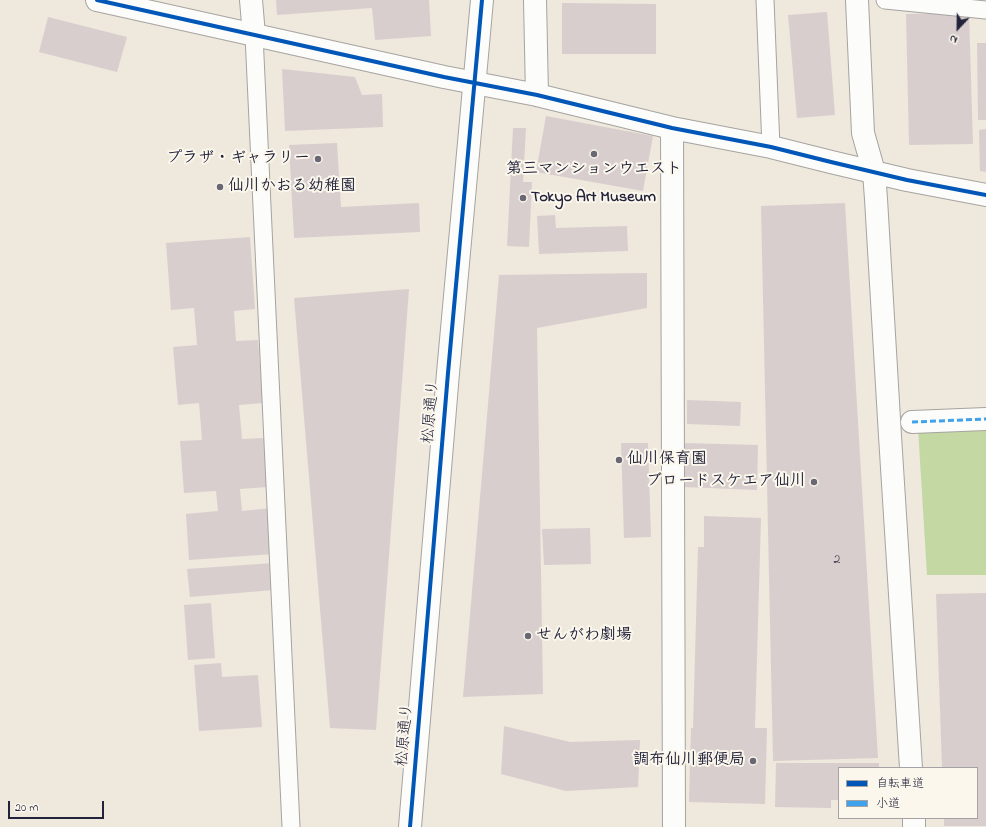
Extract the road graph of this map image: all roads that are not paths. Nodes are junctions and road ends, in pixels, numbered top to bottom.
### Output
1 (97, 0) edge
2 (251, 0) edge
3 (482, 0) edge
4 (535, 0) edge
5 (765, 0) edge
6 (857, 0) edge
7 (886, 0) edge
8 (158, 7) edge
9 (986, 10) edge
10 (254, 35) junction
11 (475, 82) junction
12 (537, 95) junction
13 (672, 128) junction
14 (772, 147) junction
15 (874, 172) junction
16 (986, 195) edge
17 (986, 419) edge
18 (912, 422) dead end
19 (911, 767) edge
20 (291, 827) edge
21 (410, 827) edge
22 (674, 827) edge

1 - 8 street
2 - 10 street
3 - 11 street, 松原通り
4 - 12 street
5 - 14 lane
6 - 15 street
7 - 9 lane
8 - 10 street
10 - 11 street
10 - 20 lane
11 - 12 street
11 - 21 street, 松原通り
12 - 13 street
13 - 14 street
13 - 22 street
14 - 15 street
15 - 16 street
15 - 19 street
17 - 18 street

